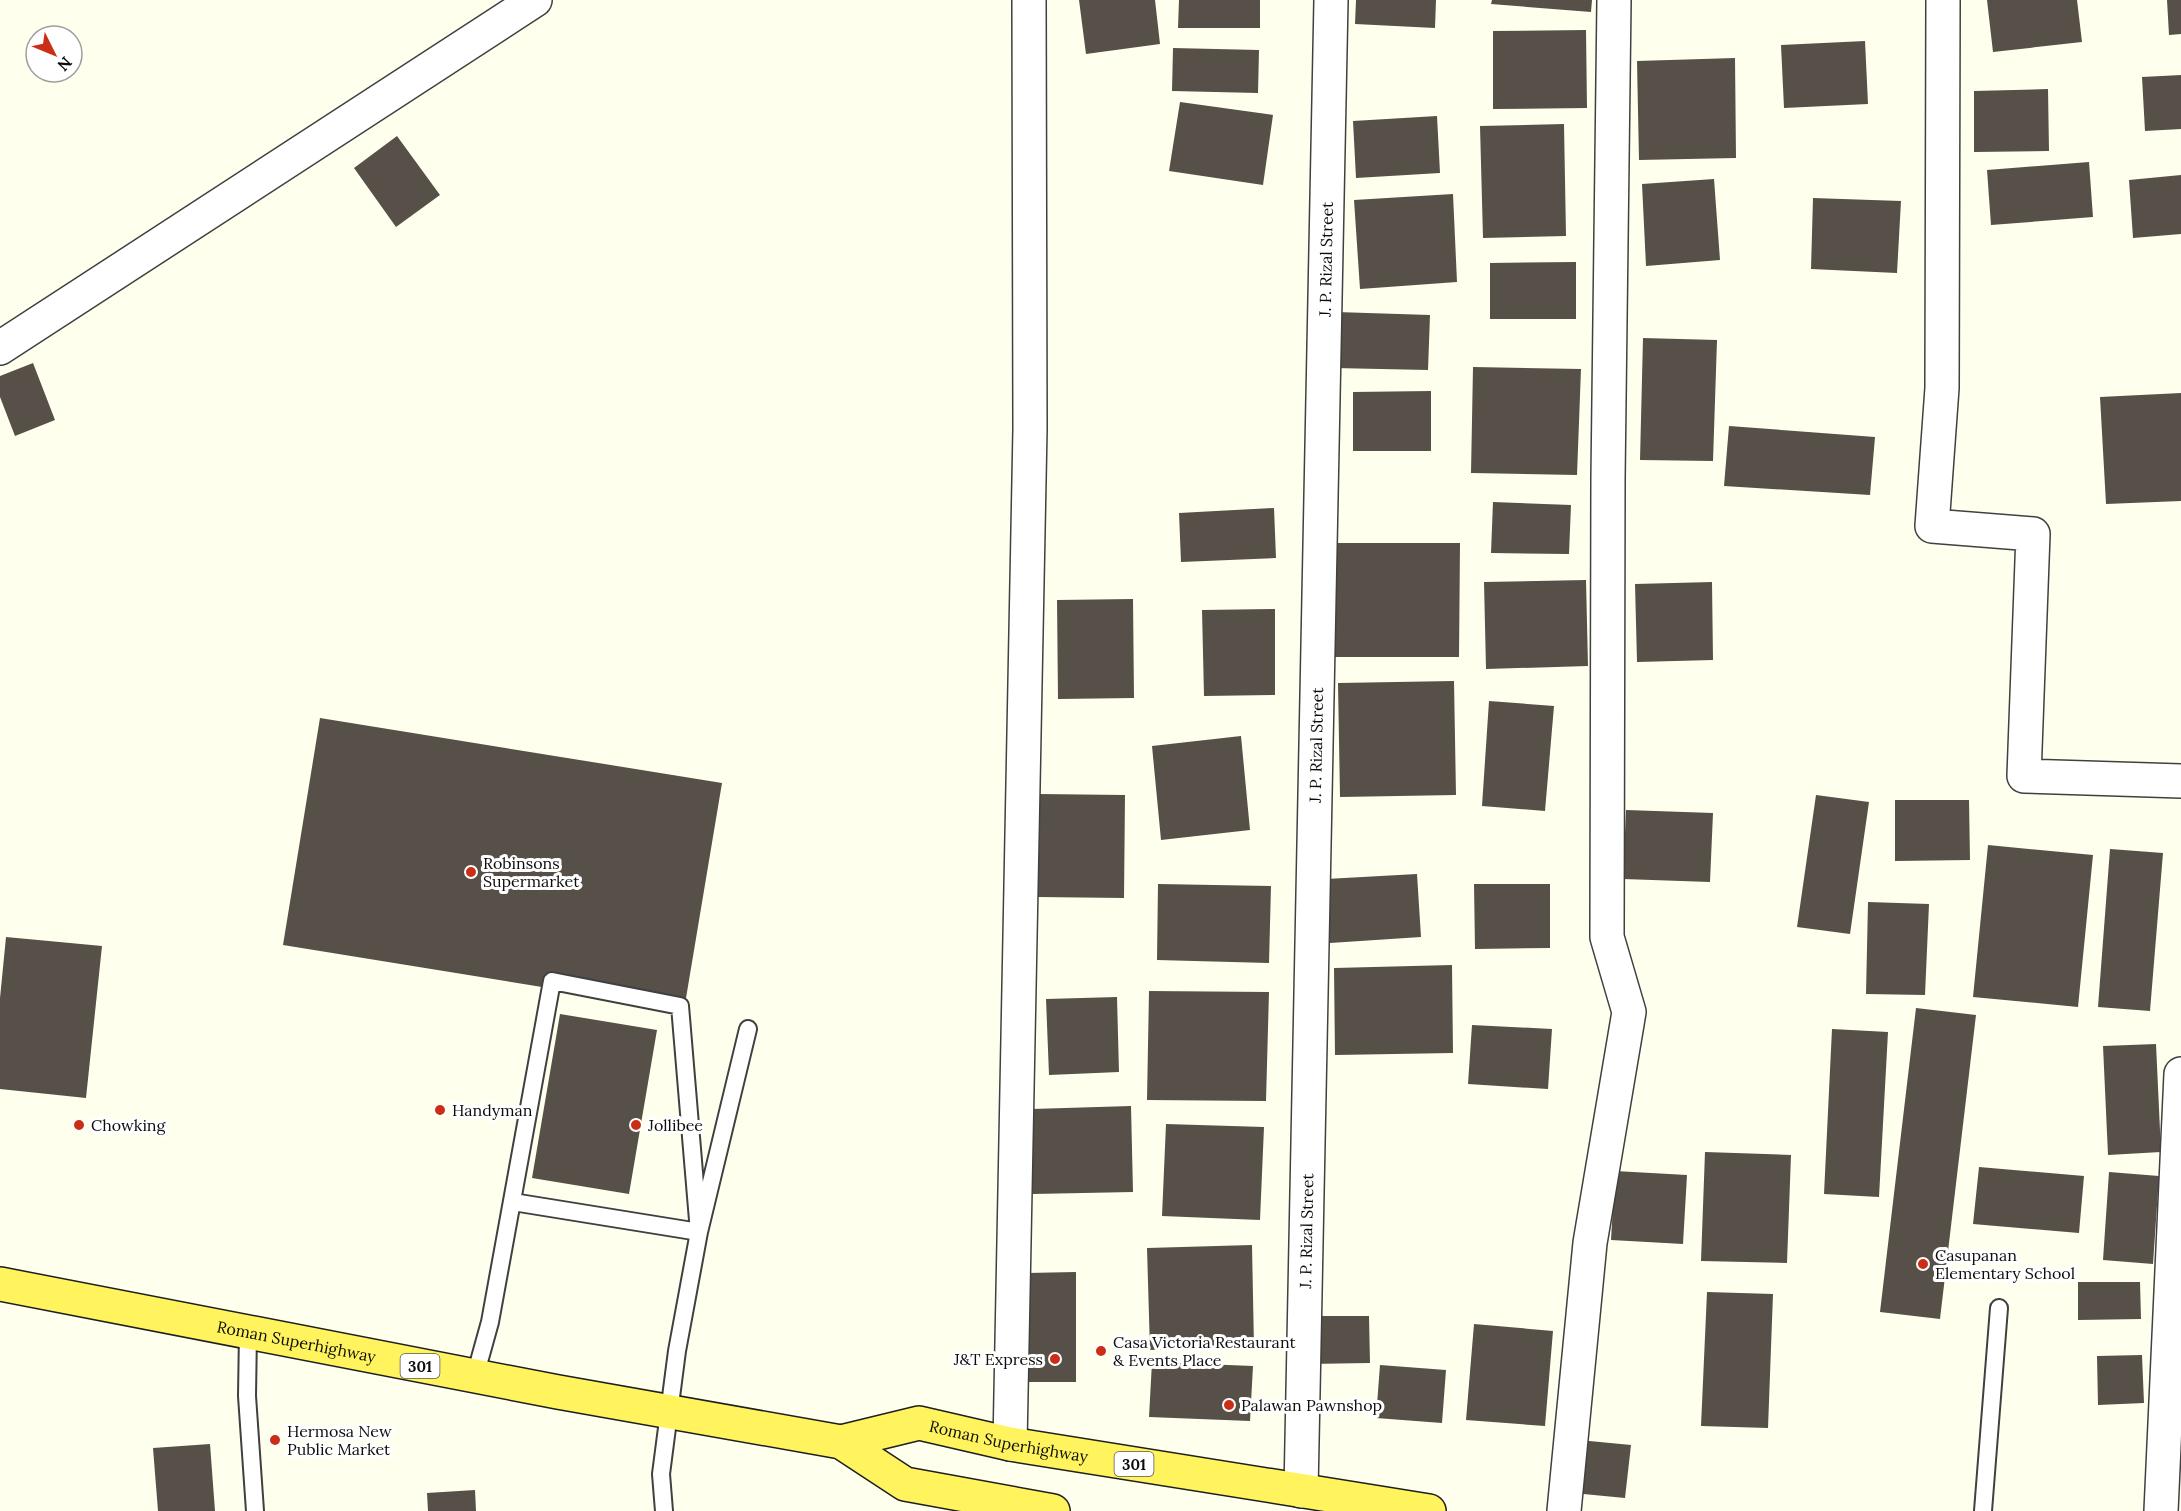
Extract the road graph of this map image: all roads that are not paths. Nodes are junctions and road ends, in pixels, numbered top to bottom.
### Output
1 (535, 0) edge
2 (1029, 0) edge
3 (1331, 0) edge
4 (1614, 0) edge
5 (1943, 0) edge
6 (0, 348) edge
7 (2181, 781) edge
8 (748, 1029) dead end
9 (2181, 1074) edge
10 (513, 1202) junction
11 (699, 1232) junction
12 (0, 1284) edge
13 (2000, 1308) dead end
14 (248, 1332) junction
15 (475, 1376) junction
16 (670, 1412) junction
17 (841, 1442) junction
18 (1010, 1443) junction
19 (1301, 1491) junction
20 (255, 1511) edge
21 (664, 1511) edge
22 (1053, 1511) edge
23 (1429, 1511) edge
24 (1563, 1511) edge
25 (1983, 1511) edge
26 (2161, 1511) edge

1 - 6 street
2 - 18 street
3 - 19 street, J. P. Rizal Street
4 - 24 street
5 - 7 street
8 - 11 lane
9 - 26 street
10 - 11 lane
10 - 11 lane
10 - 15 lane
11 - 16 lane
12 - 14 main road, Roman Superhighway / 301
13 - 25 lane
14 - 15 main road, Roman Superhighway / 301
14 - 20 lane
15 - 16 main road, Roman Superhighway / 301
16 - 17 main road, Roman Superhighway / 301
16 - 21 lane
17 - 18 main road, Roman Superhighway / 301
17 - 22 main road, Roman Superhighway / 301
18 - 19 main road, Roman Superhighway / 301
19 - 23 main road, Roman Superhighway / 301

